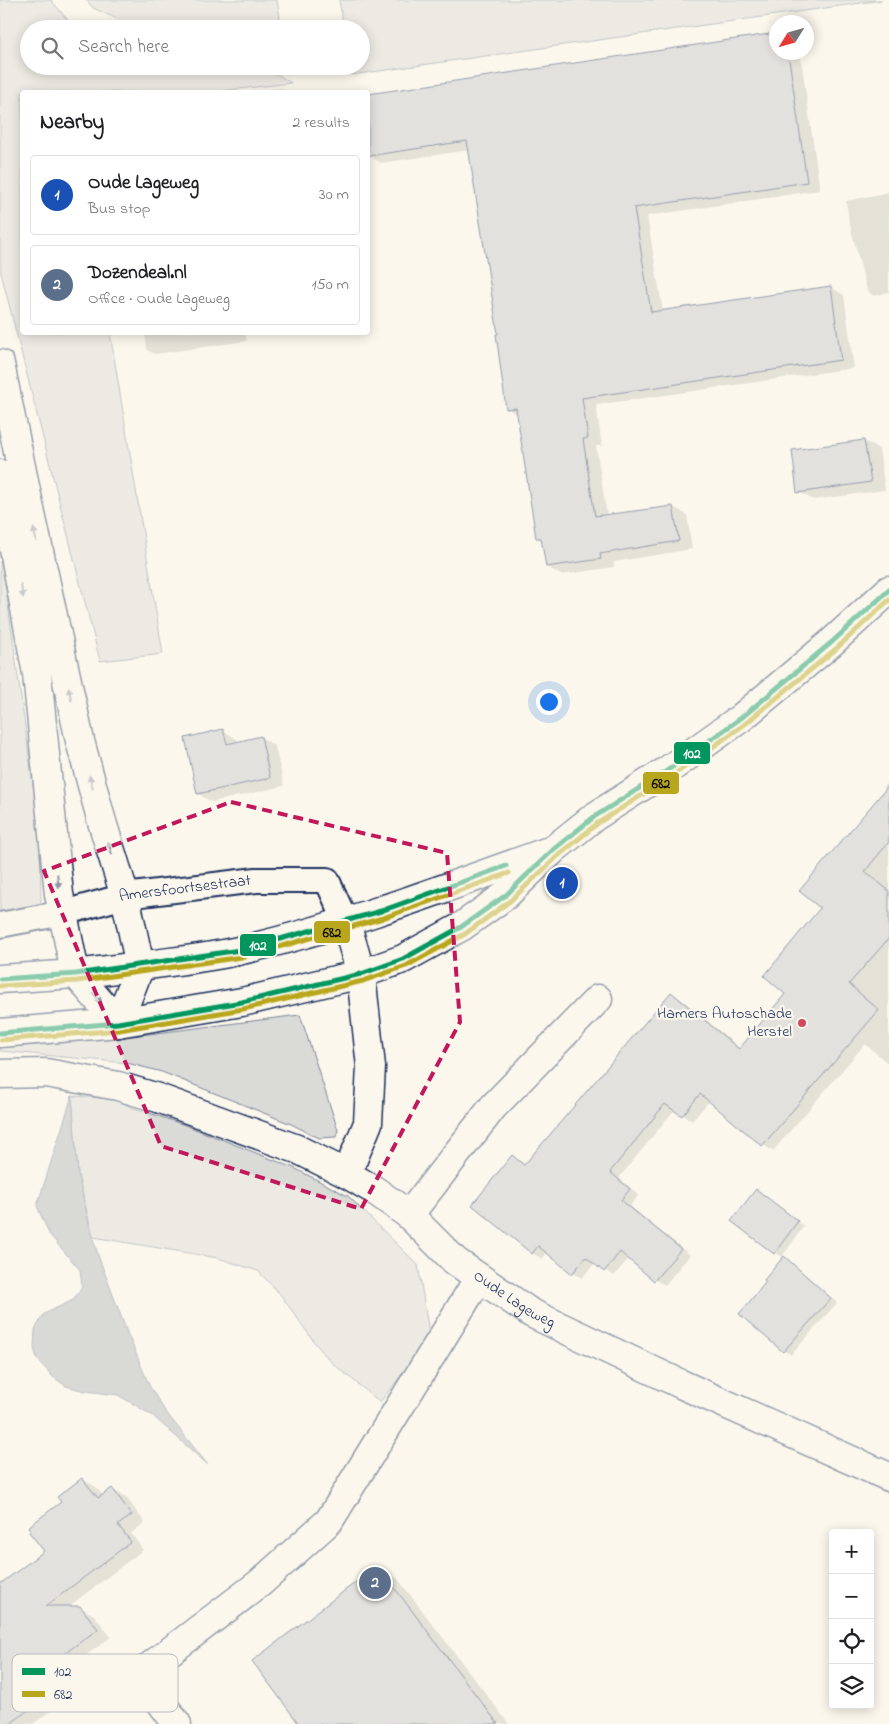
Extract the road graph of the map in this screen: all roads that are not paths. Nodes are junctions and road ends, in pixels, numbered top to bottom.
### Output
1 (0, 364) edge
2 (0, 474) edge
3 (889, 590) edge
4 (554, 849) junction
5 (125, 896) junction
6 (63, 913) junction
7 (346, 922) junction
8 (0, 925) edge
9 (140, 966) junction
10 (76, 974) junction
11 (361, 974) junction
12 (0, 979) edge
13 (598, 998) dead end
14 (118, 1023) junction
15 (0, 1033) edge
16 (0, 1074) edge
17 (347, 1174) junction
18 (409, 1215) junction
19 (479, 1278) junction
20 (889, 1478) edge
21 (166, 1654) edge
22 (168, 1712) edge
23 (177, 1724) edge

5 -> 1 main road
2 -> 6 main road
3 - 4 main road
4 - 7 main road
4 - 11 main road
5 - 6 lane, Amersfoortsestraat
5 - 7 lane, Amersfoortsestraat
5 - 9 main road
6 - 8 lane, Amersfoortsestraat
6 - 10 main road
7 - 9 main road
7 - 11 main road, Amersfoortsestraat
9 - 10 main road
9 - 14 main road
10 - 12 main road
10 -> 14 main road
11 - 14 main road
11 - 17 main road
13 - 18 main road
14 - 15 main road
16 - 17 main road
17 - 18 main road, Oude Lageweg
18 - 19 main road, Oude Lageweg
19 - 20 main road, Oude Lageweg
19 - 21 main road
22 - 23 main road

